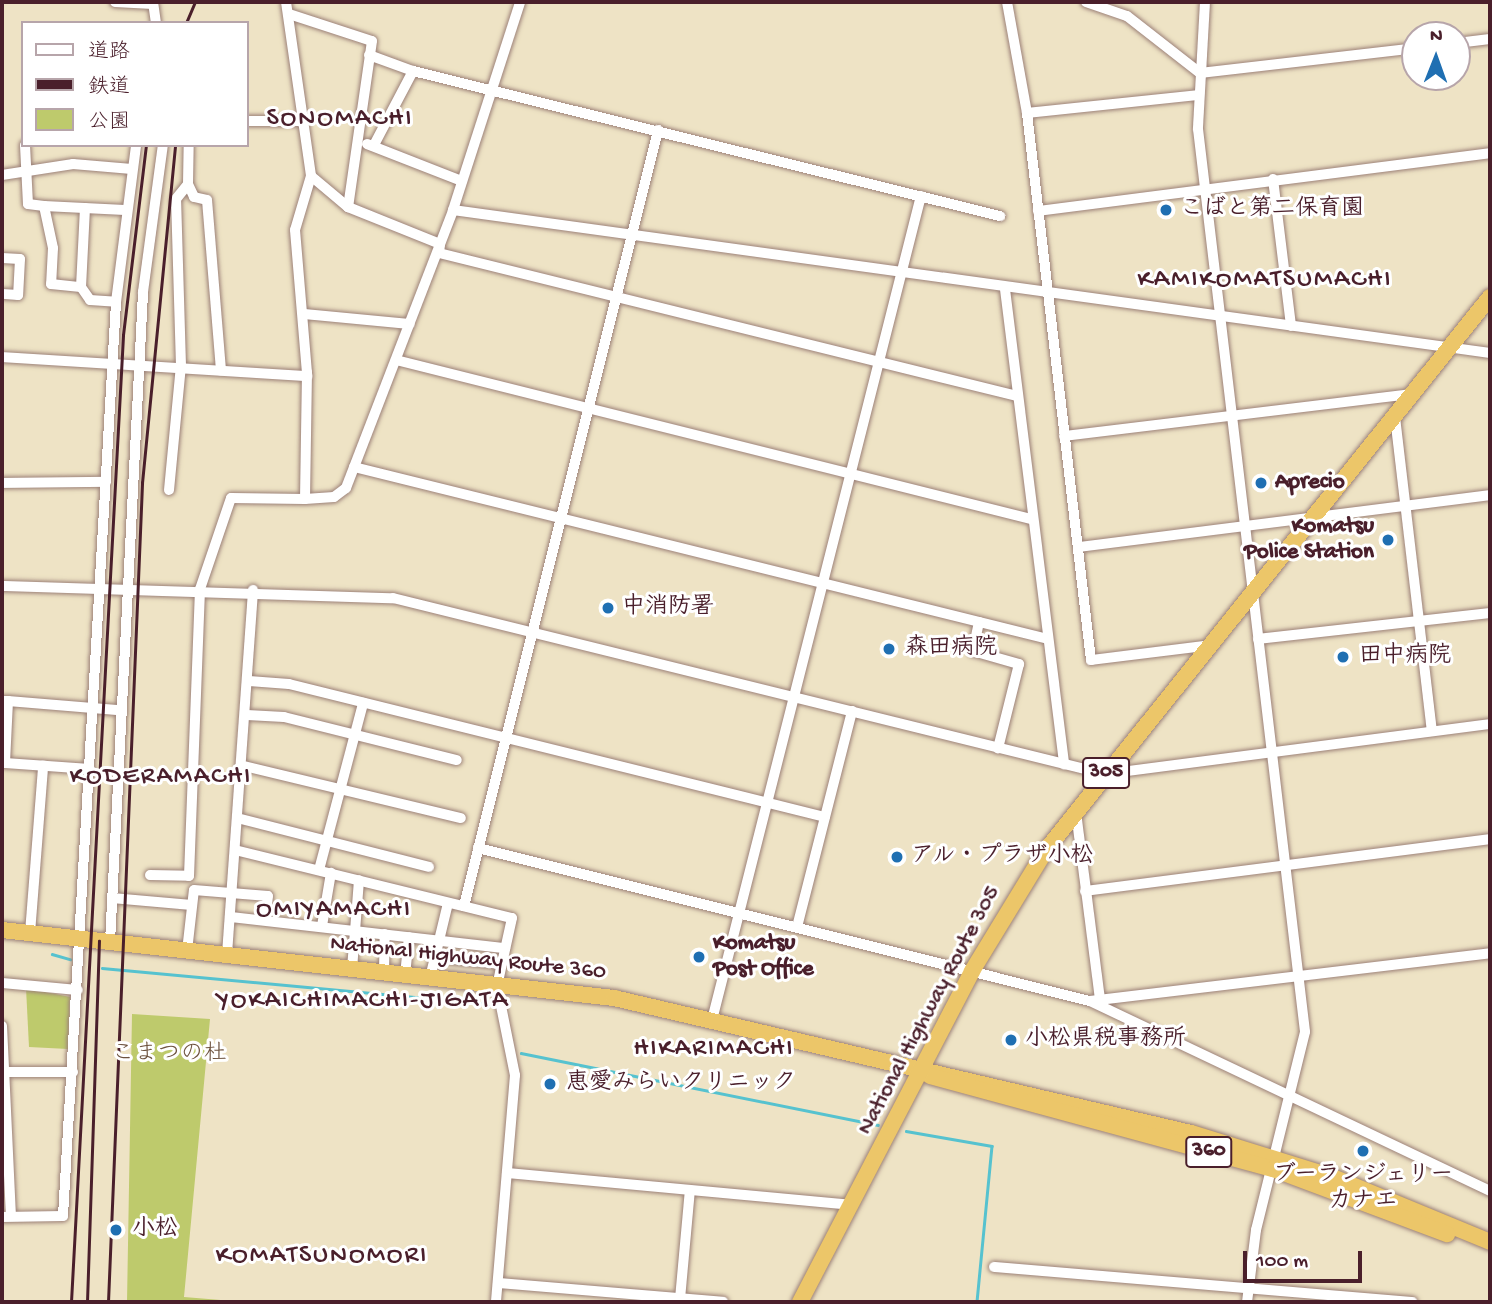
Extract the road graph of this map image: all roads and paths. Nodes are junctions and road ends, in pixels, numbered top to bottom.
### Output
1 (115, 2) edge
2 (286, 2) edge
3 (520, 2) edge
4 (1007, 2) edge
5 (1086, 2) edge
6 (1205, 2) edge
7 (153, 3) edge
8 (289, 14) junction
9 (156, 21) edge
10 (1490, 39) edge
11 (1471, 41) edge
12 (1401, 50) edge
13 (369, 55) junction
14 (413, 71) junction
15 (1200, 73) junction
16 (492, 87) junction
17 (1197, 95) junction
18 (1027, 113) junction
19 (248, 121) edge
20 (300, 121) junction
21 (658, 130) junction
22 (360, 143) junction
23 (374, 145) junction
24 (25, 147) edge
25 (136, 147) edge
26 (163, 147) edge
27 (189, 147) edge
28 (1490, 153) edge
29 (132, 169) junction
30 (2, 175) edge
31 (26, 176) junction
32 (311, 176) junction
33 (1273, 179) junction
34 (462, 181) junction
35 (188, 184) junction
36 (1205, 188) junction
37 (921, 196) junction
38 (44, 206) junction
39 (348, 206) junction
40 (86, 208) junction
41 (125, 210) junction
42 (453, 210) junction
43 (1038, 211) junction
44 (1000, 216) dead end
45 (631, 239) junction
46 (440, 244) junction
47 (2, 258) edge
48 (901, 276) junction
49 (81, 287) junction
50 (1005, 289) junction
51 (1046, 292) junction
52 (2, 294) edge
53 (1490, 297) edge
54 (616, 300) junction
55 (116, 302) junction
56 (304, 314) junction
57 (1219, 316) junction
58 (410, 324) junction
59 (1291, 326) junction
60 (1449, 348) junction
61 (1490, 353) edge
62 (2, 357) edge
63 (396, 360) junction
64 (114, 363) junction
65 (138, 364) junction
66 (879, 365) junction
67 (181, 366) junction
68 (221, 370) junction
69 (307, 376) junction
70 (1411, 394) junction
71 (1017, 396) junction
72 (589, 408) junction
73 (1231, 414) junction
74 (1395, 417) junction
75 (1065, 436) junction
76 (354, 467) junction
77 (851, 474) junction
78 (106, 482) junction
79 (2, 483) edge
80 (169, 490) dead end
81 (1490, 495) edge
82 (304, 499) junction
83 (1404, 507) junction
84 (1031, 519) junction
85 (1311, 519) junction
86 (561, 520) junction
87 (1245, 528) junction
88 (1079, 547) junction
89 (823, 584) junction
90 (2, 586) edge
91 (100, 587) junction
92 (124, 588) junction
93 (201, 589) junction
94 (253, 590) junction
95 (1251, 592) junction
96 (1490, 612) edge
97 (1420, 621) junction
98 (979, 622) junction
99 (531, 632) junction
100 (1048, 639) junction
101 (1258, 639) junction
102 (1210, 645) junction
103 (249, 681) junction
104 (794, 697) junction
105 (5, 701) edge
106 (363, 703) junction
107 (93, 708) junction
108 (117, 710) junction
109 (852, 711) junction
110 (247, 715) junction
111 (1490, 724) edge
112 (1432, 732) junction
113 (356, 733) junction
114 (506, 739) junction
115 (998, 748) junction
116 (1272, 752) junction
117 (457, 760) dead end
118 (1065, 764) junction
119 (43, 766) junction
120 (244, 766) junction
121 (90, 769) junction
122 (1105, 774) junction
123 (342, 788) junction
124 (768, 804) junction
125 (1076, 812) junction
126 (825, 817) junction
127 (461, 818) dead end
128 (241, 819) junction
129 (1490, 839) edge
130 (327, 842) junction
131 (478, 848) junction
132 (239, 851) junction
133 (1286, 866) junction
134 (429, 867) dead end
135 (325, 872) junction
136 (150, 874) dead end
137 (359, 880) junction
138 (1085, 891) junction
139 (234, 893) junction
140 (112, 898) junction
141 (448, 902) junction
142 (192, 905) junction
143 (464, 906) junction
144 (740, 913) junction
145 (231, 917) junction
146 (265, 920) junction
147 (322, 926) junction
148 (797, 927) junction
149 (2, 930) edge
150 (356, 930) junction
151 (30, 933) junction
152 (385, 934) junction
153 (409, 937) junction
154 (81, 939) junction
155 (438, 940) junction
156 (110, 942) junction
157 (505, 948) junction
158 (187, 951) junction
159 (1490, 953) edge
160 (227, 954) junction
161 (434, 957) junction
162 (502, 964) junction
163 (352, 969) junction
164 (972, 971) junction
165 (384, 973) junction
166 (405, 975) junction
167 (1299, 977) junction
168 (430, 978) junction
169 (2, 984) edge
170 (497, 986) junction
171 (78, 990) junction
172 (1095, 1000) junction
173 (712, 1020) junction
174 (2, 1026) edge
175 (922, 1071) junction
176 (3, 1072) edge
177 (73, 1072) junction
178 (1293, 1099) junction
179 (1275, 1164) junction
180 (506, 1173) junction
181 (690, 1189) junction
182 (1490, 1191) edge
183 (851, 1205) junction
184 (6, 1217) edge
185 (1490, 1241) edge
186 (1490, 1253) edge
187 (994, 1267) dead end
188 (498, 1283) junction
189 (1249, 1287) junction
190 (680, 1298) junction
191 (496, 1302) edge
192 (723, 1302) edge
193 (800, 1302) edge
194 (1247, 1302) edge
195 (1413, 1302) edge

1 - 7 street
2 - 8 street
3 - 16 street
4 - 18 street
5 - 15 street
6 - 15 street
7 - 9 street
8 - 13 street
8 - 20 street
10 - 11 street
12 - 15 street
13 - 14 street
13 - 22 street
14 - 16 street
14 - 23 street
15 - 17 street
16 - 21 street
16 - 34 street
17 - 18 street
17 - 36 street
18 - 43 street
19 - 20 street
20 - 32 street
21 - 37 street
21 - 45 street
22 - 23 street
22 - 39 street
23 - 34 street
24 - 31 street
25 - 29 street
26 - 65 street
27 - 35 street
28 - 33 street
29 - 31 street
29 - 41 street
30 - 31 street
31 - 38 street
32 - 39 street
32 - 56 street
33 - 36 street
33 - 59 street
34 - 42 street
35 - 67 street
35 - 68 street
36 - 43 street
36 - 57 street
37 - 44 street
37 - 48 street
38 - 40 street
38 - 49 street
39 - 46 street
40 - 41 street
40 - 49 street
41 - 55 street
42 - 45 street
42 - 46 street
43 - 51 street
45 - 48 street
45 - 54 street
46 - 54 street
46 - 58 street
47 - 52 street
48 - 50 street
48 - 66 street
49 - 55 street
50 - 51 street
50 - 71 street
51 - 57 street
51 - 75 street
53 - 60 highway, National Highway Route 305 / 305
54 - 66 street
54 - 72 street
55 - 64 street
56 - 58 street
56 - 69 street
57 - 59 street
57 - 73 street
58 - 63 street
59 - 60 street
60 - 61 street
60 - 70 highway, National Highway Route 305 / 305
62 - 64 street
63 - 72 street
63 - 76 street
64 - 65 street
64 - 78 street
65 - 67 street
65 - 92 street
66 - 71 street
66 - 77 street
67 - 68 street
67 - 80 street
68 - 69 street
69 - 82 street
70 - 73 street
70 - 74 highway, National Highway Route 305 / 305
71 - 84 street
72 - 77 street
72 - 86 street
73 - 75 street
73 - 87 street
74 - 83 street
74 - 85 highway, National Highway Route 305 / 305
75 - 88 street
76 - 82 street
76 - 86 street
77 - 84 street
77 - 89 street
78 - 79 street
78 - 91 street
81 - 83 street
82 - 93 street
83 - 85 street
83 - 97 street
84 - 100 street
85 - 87 street
85 - 95 highway, National Highway Route 305 / 305
86 - 89 street
86 - 99 street
87 - 88 street
87 - 95 street
88 - 102 street
89 - 98 street
89 - 104 street
90 - 91 street
91 - 92 street
91 - 107 street
92 - 93 street
92 - 108 street
93 - 94 street
93 - 136 street
94 - 99 street
94 - 103 street
95 - 101 street
95 - 102 highway, National Highway Route 305 / 305
96 - 97 street
97 - 101 street
97 - 112 street
98 - 100 street
98 - 115 street
99 - 104 street
99 - 114 street
100 - 118 street
101 - 116 street
102 - 122 highway, National Highway Route 305 / 305
103 - 106 street
103 - 110 street
104 - 109 street
104 - 124 street
105 - 107 street
105 - 119 street
106 - 113 street
106 - 114 street
107 - 108 street
107 - 121 street
108 - 140 street
109 - 115 street
109 - 126 street
110 - 113 street
110 - 120 street
111 - 112 street
112 - 116 street
113 - 117 street
113 - 123 street
114 - 124 street
114 - 131 street
115 - 118 street
116 - 122 street
116 - 133 street
118 - 122 street
119 - 121 street
119 - 151 street
120 - 123 street
120 - 128 street
121 - 154 street
122 - 125 highway, National Highway Route 305 / 305
123 - 127 street
123 - 130 street
124 - 126 street
124 - 144 street
125 - 138 street
125 - 164 highway, National Highway Route 305 / 305
126 - 148 street
128 - 130 street
128 - 132 street
129 - 133 street
130 - 134 street
130 - 135 street
131 - 143 street
131 - 144 street
132 - 135 street
132 - 139 street
133 - 138 street
133 - 167 street
135 - 137 street
135 - 147 street
137 - 141 street
137 - 150 street
138 - 172 street
139 - 142 street
139 - 145 street
139 - 146 street
140 - 142 street
140 - 156 street
141 - 143 street
141 - 155 street
142 - 158 street
143 - 157 street
144 - 148 street
144 - 173 street
145 - 146 street
145 - 160 street
146 - 147 street
147 - 150 street
148 - 164 street
149 - 151 highway, National Highway Route 360 / 360
150 - 152 street
150 - 163 street
151 - 154 highway, National Highway Route 360 / 360
152 - 153 street
152 - 165 street
153 - 155 street
153 - 166 street
154 - 156 highway, National Highway Route 360 / 360
154 - 171 street
155 - 157 street
155 - 161 street
156 - 158 highway, National Highway Route 360 / 360
157 - 162 street
158 - 160 highway, National Highway Route 360 / 360
159 - 167 street
160 - 163 highway, National Highway Route 360 / 360
161 - 162 street
161 - 168 street
162 - 170 street
163 - 165 highway, National Highway Route 360 / 360
164 - 172 street
164 - 175 highway, National Highway Route 305 / 305
165 - 166 highway, National Highway Route 360 / 360
166 - 168 highway, National Highway Route 360 / 360
167 - 172 street
167 - 178 street
168 - 170 highway, National Highway Route 360 / 360
169 - 171 street
170 - 173 highway, National Highway Route 360 / 360
170 - 180 street
171 - 177 street
172 - 178 street
173 - 175 highway, National Highway Route 360 / 360
174 - 176 street
175 - 179 highway, National Highway Route 360 / 360
175 - 183 highway, National Highway Route 305 / 305
176 - 177 street
176 - 184 street
177 - 184 street
178 - 179 street
178 - 182 street
179 - 185 highway, National Highway Route 360 / 360
179 - 186 highway, National Highway Route 360 / 360
179 - 189 street
180 - 181 street
180 - 188 street
181 - 183 street
181 - 190 street
183 - 193 highway, National Highway Route 305 / 305
187 - 189 street
188 - 190 street
188 - 191 street
189 - 194 street
189 - 195 street
190 - 192 street

